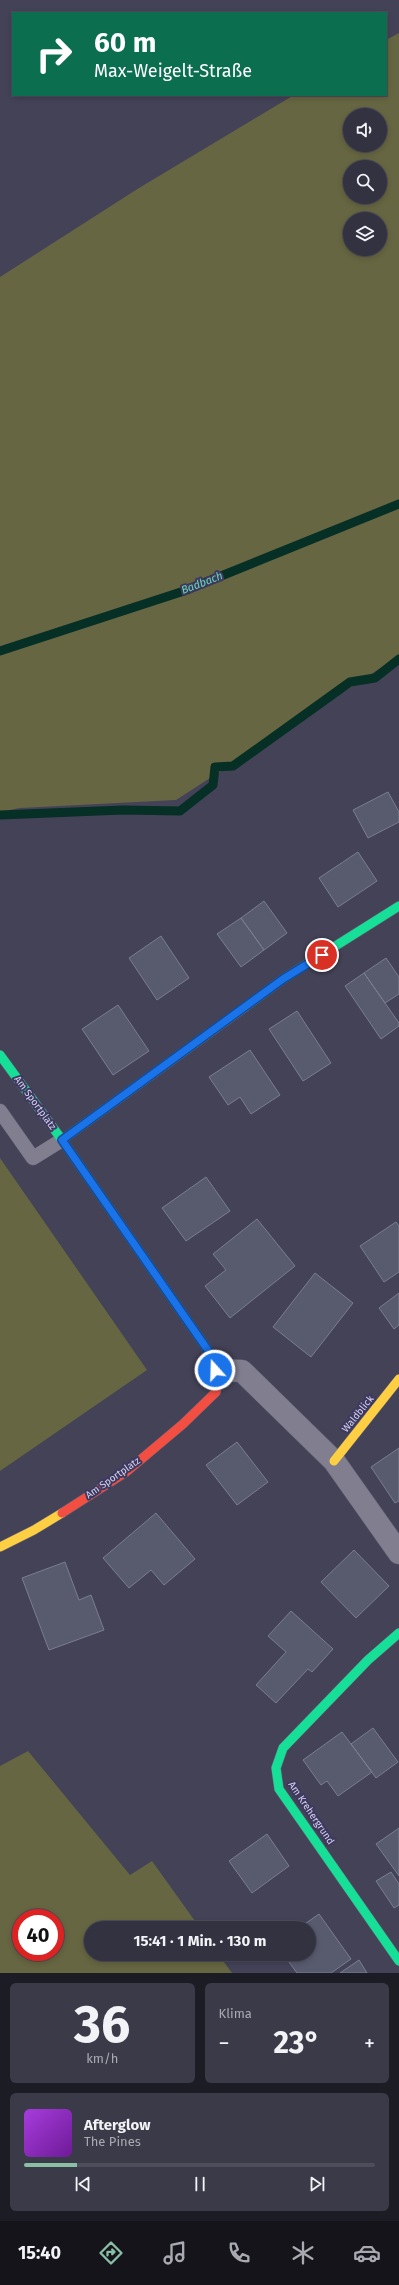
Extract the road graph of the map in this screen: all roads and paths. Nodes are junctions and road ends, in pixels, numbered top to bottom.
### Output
1 (399, 906) edge
2 (0, 1055) edge
3 (0, 1111) edge
4 (62, 1140) junction
5 (215, 1370) junction
6 (399, 1379) edge
7 (334, 1462) junction
8 (0, 1546) edge
9 (399, 1553) edge
10 (399, 1633) edge
11 (399, 1961) edge

1 - 4 street
2 - 4 street, Am Sportplatz
3 - 4 lane
4 - 5 street, Am Sportplatz
5 - 7 street
5 - 8 street, Am Sportplatz
6 - 7 street, Waldblick
7 - 9 street
10 - 11 street, Am Krehergrund

